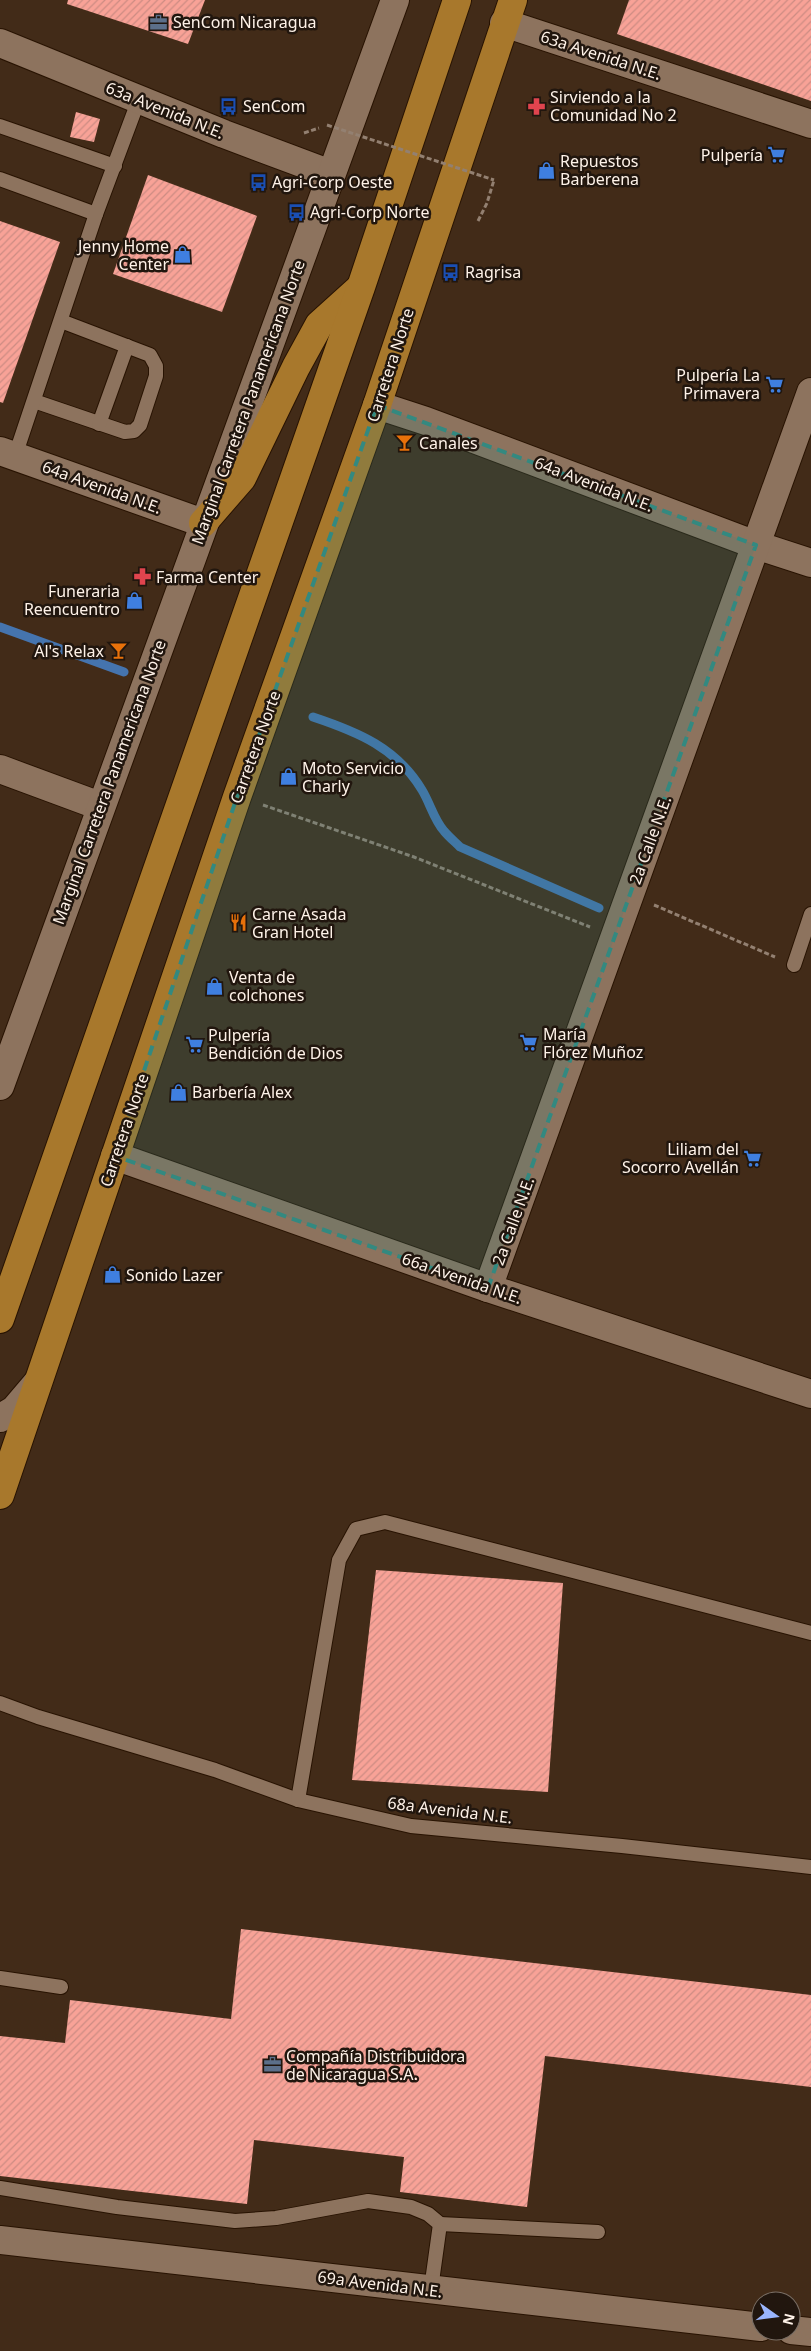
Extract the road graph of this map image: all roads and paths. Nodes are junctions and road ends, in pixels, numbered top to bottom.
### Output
1 (395, 0) edge
2 (457, 0) edge
3 (508, 12) edge
4 (0, 44) edge
5 (139, 100) junction
6 (811, 124) edge
7 (0, 126) edge
8 (303, 134) dead end
9 (115, 166) junction
10 (331, 174) junction
11 (0, 179) edge
12 (96, 214) junction
13 (478, 221) dead end
14 (361, 287) junction
15 (61, 321) junction
16 (127, 346) junction
17 (811, 392) edge
18 (34, 401) junction
19 (377, 405) junction
20 (99, 424) junction
21 (7, 454) edge
22 (204, 523) junction
23 (756, 545) junction
24 (811, 564) edge
25 (0, 770) edge
26 (100, 806) junction
27 (267, 807) dead end
28 (629, 900) junction
29 (811, 914) edge
30 (617, 935) junction
31 (794, 965) joint
32 (1, 1080) edge
33 (115, 1156) junction
34 (488, 1288) junction
35 (0, 1320) edge
36 (37, 1383) junction
37 (811, 1394) edge
38 (0, 1418) edge
39 (0, 1495) edge
40 (811, 1633) edge
41 (0, 1703) edge
42 (298, 1800) junction
43 (811, 1867) edge
44 (0, 1978) edge
45 (61, 1987) dead end
46 (0, 2188) edge
47 (440, 2224) junction
48 (598, 2232) dead end
49 (0, 2240) edge
50 (431, 2289) junction
51 (751, 2326) edge

1 - 10 street, Marginal Carretera Panamericana Norte
2 - 14 highway
3 - 6 street, 63a Avenida N.E.
3 - 19 highway, Carretera Norte
4 - 5 street, 63a Avenida N.E.
5 - 9 lane
5 - 10 street, 63a Avenida N.E.
7 - 9 lane
8 - 13 path, bridge
9 - 12 lane
10 - 22 street, Marginal Carretera Panamericana Norte
11 - 12 lane
12 - 15 lane
14 - 22 highway
14 - 35 highway
15 - 16 lane
15 - 18 lane
16 - 20 lane
16 - 20 lane
17 - 23 street, 2a Calle N.E.
18 - 20 lane
18 - 21 lane
19 - 23 street, 64a Avenida N.E.
19 - 33 highway, Carretera Norte
21 - 22 street, 64a Avenida N.E.
22 - 26 street, Marginal Carretera Panamericana Norte
23 - 24 street, 64a Avenida N.E.
23 - 28 street, 2a Calle N.E.
25 - 26 street
26 - 32 street, Marginal Carretera Panamericana Norte
27 - 30 path
28 - 30 street, 2a Calle N.E.
28 - 31 path
29 - 31 lane
30 - 34 street, 2a Calle N.E.
33 - 34 street, 66a Avenida N.E.
33 - 36 highway, Carretera Norte
34 - 37 street, 66a Avenida N.E.
36 - 38 street
36 - 39 highway, Carretera Norte
40 - 42 lane
41 - 42 lane, 68a Avenida N.E.
42 - 43 lane, 68a Avenida N.E.
44 - 45 lane
46 - 47 lane
47 - 48 lane
47 - 50 lane
49 - 50 street, 69a Avenida N.E.
50 - 51 street, 69a Avenida N.E.

